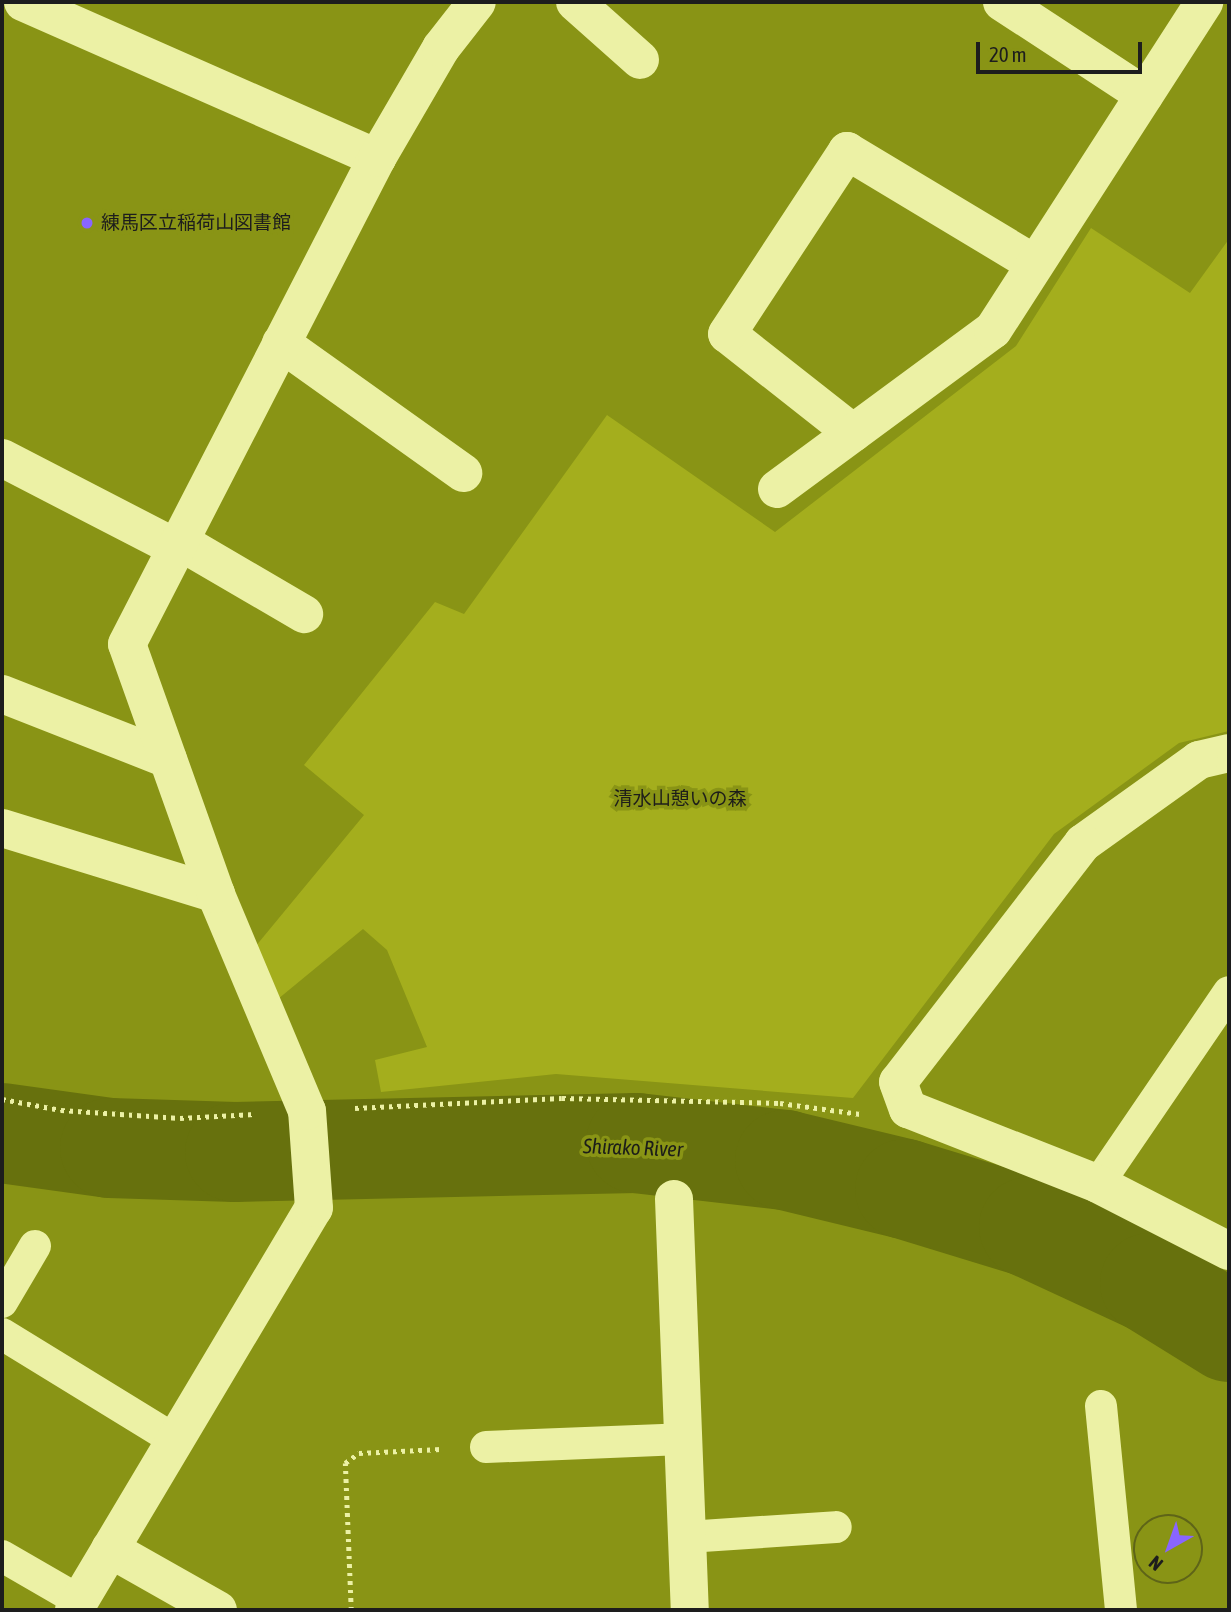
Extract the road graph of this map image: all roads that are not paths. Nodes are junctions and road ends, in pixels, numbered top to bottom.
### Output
1 (23, 2) edge
2 (477, 2) edge
3 (575, 2) edge
4 (1002, 2) edge
5 (1204, 2) edge
6 (640, 60) dead end
7 (1144, 95) junction
8 (377, 158) junction
9 (1035, 264) junction
10 (281, 343) junction
11 (853, 433) junction
12 (2, 458) edge
13 (463, 473) dead end
14 (777, 489) dead end
15 (178, 544) junction
16 (304, 614) dead end
17 (2, 694) edge
18 (1229, 753) edge
19 (167, 760) junction
20 (2, 828) edge
21 (216, 894) junction
22 (1229, 992) edge
23 (1098, 1184) junction
24 (674, 1199) dead end
25 (35, 1246) dead end
26 (1229, 1251) edge
27 (2, 1302) edge
28 (2, 1334) edge
29 (1101, 1405) dead end
30 (682, 1439) junction
31 (175, 1440) junction
32 (486, 1447) road end
33 (836, 1527) dead end
34 (687, 1537) junction
35 (110, 1549) junction
36 (2, 1556) edge
37 (77, 1605) edge
38 (218, 1610) edge
39 (690, 1610) edge
40 (1121, 1610) edge

1 - 8 street
2 - 8 street
3 - 6 street
4 - 7 street
5 - 7 street
7 - 9 street
8 - 10 street
9 - 11 street
9 - 11 street
10 - 13 street
10 - 15 street
11 - 14 street
12 - 15 street
15 - 16 street
15 - 19 street
17 - 19 street
18 - 23 street
19 - 21 street
20 - 21 street
21 - 31 street
22 - 23 lane
23 - 26 street
24 - 30 street
25 - 27 lane
28 - 31 lane
29 - 40 lane
30 - 32 lane
30 - 34 street
31 - 35 street
33 - 34 lane
34 - 39 street
35 - 37 street
35 - 38 street
36 - 37 lane

